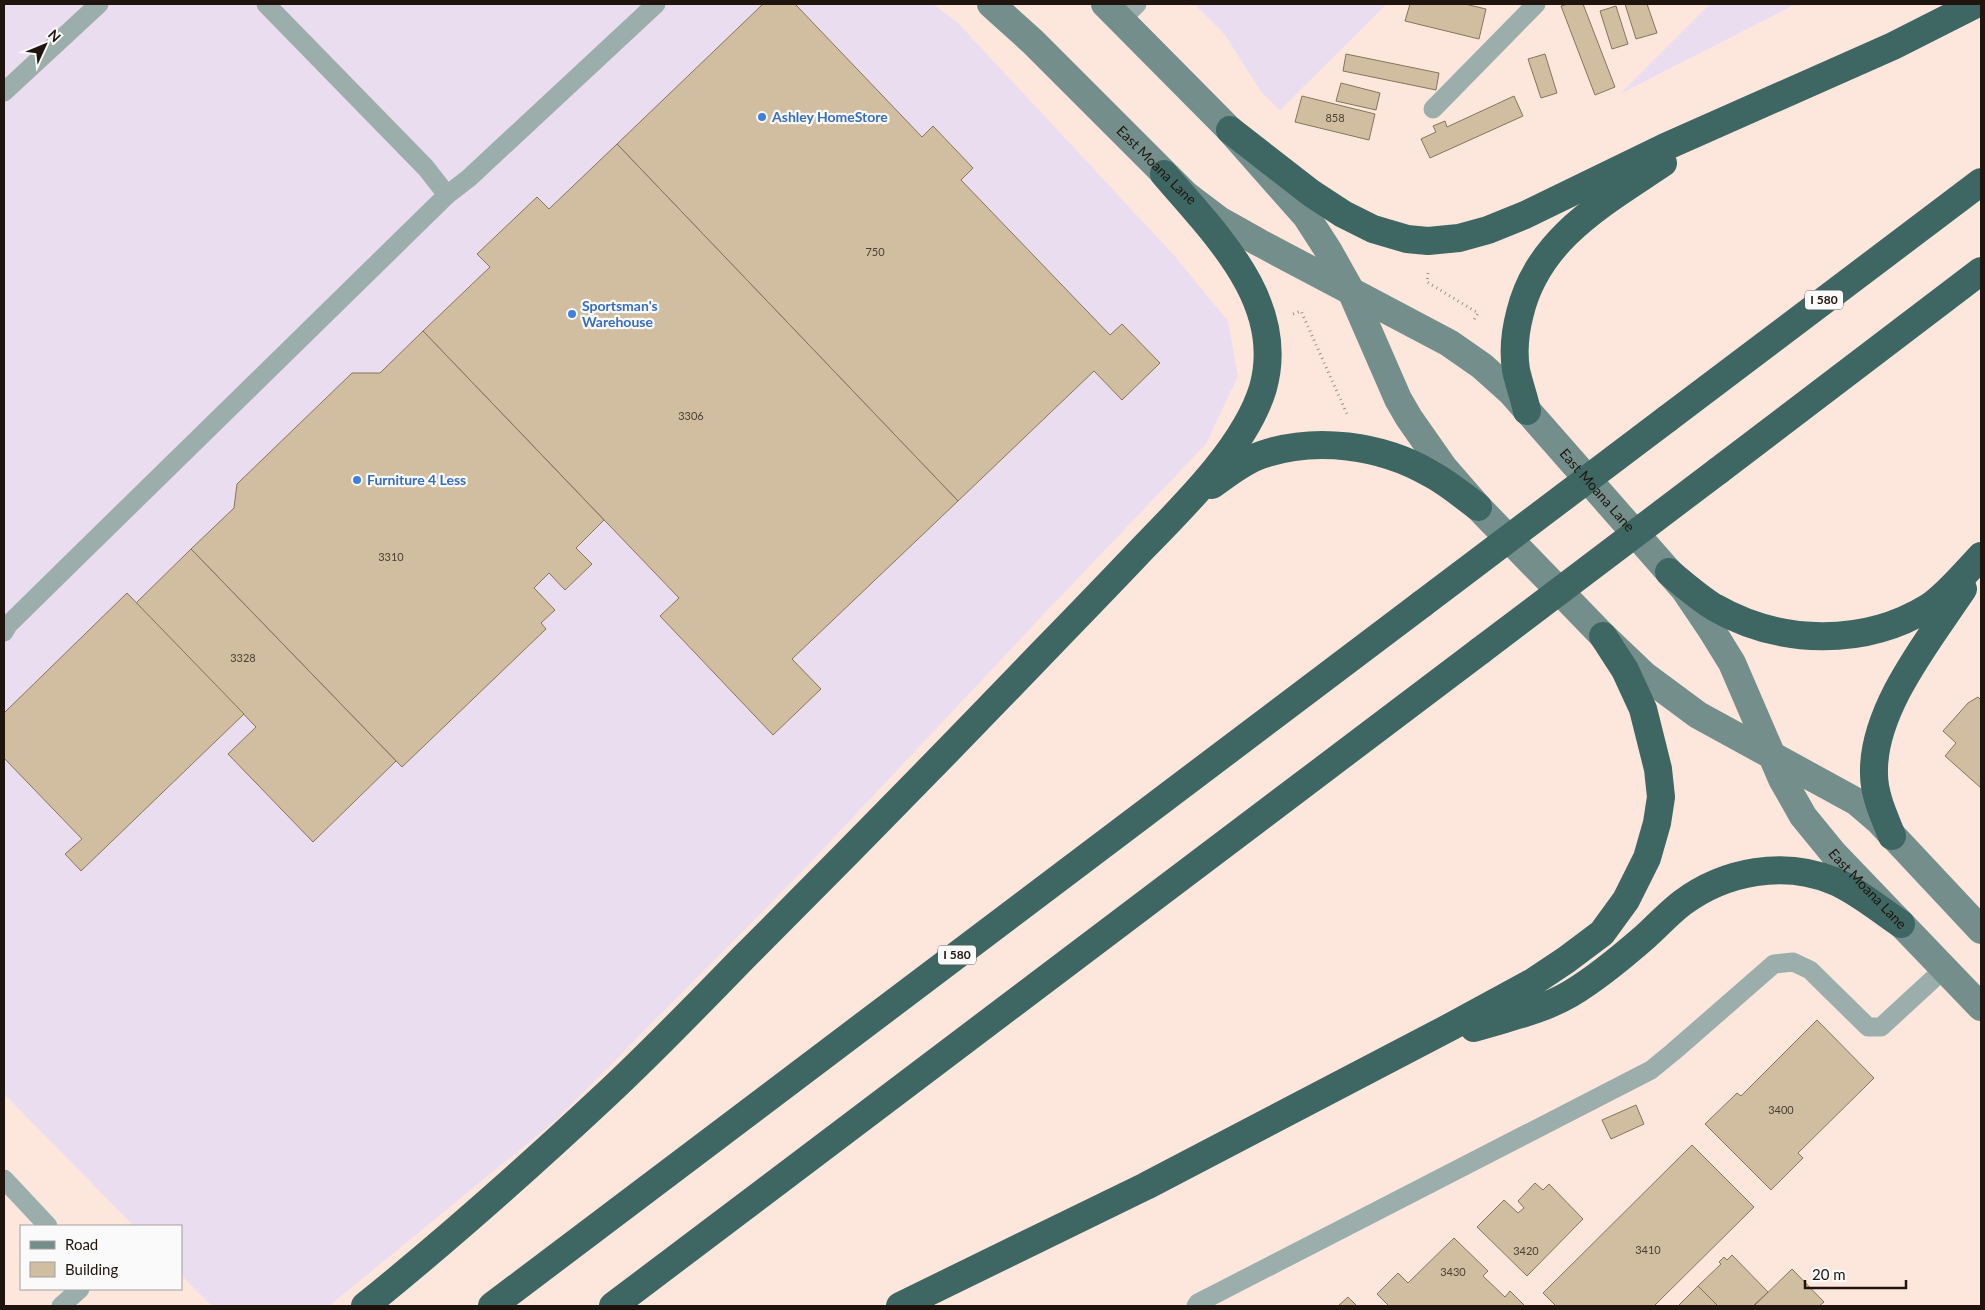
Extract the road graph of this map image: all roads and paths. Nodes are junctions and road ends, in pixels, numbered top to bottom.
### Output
1 (99, 4) edge
2 (266, 4) edge
3 (656, 4) edge
4 (991, 4) edge
5 (1536, 4) edge
6 (1976, 4) edge
7 (1121, 9) edge
8 (4, 92) edge
9 (1433, 110) dead end
10 (1724, 121) junction
11 (1230, 130) junction
12 (1164, 174) junction
13 (1981, 182) edge
14 (448, 195) junction
15 (1428, 270) dead end
16 (1981, 271) edge
17 (1351, 291) junction
18 (1286, 316) dead end
19 (1474, 321) dead end
20 (1528, 411) junction
21 (1354, 414) dead end
22 (1186, 504) junction
23 (1478, 507) junction
24 (1981, 556) edge
25 (1981, 561) edge
26 (1669, 572) junction
27 (4, 632) edge
28 (1603, 636) junction
29 (1773, 756) junction
30 (1892, 836) junction
31 (1901, 924) junction
32 (1981, 930) edge
33 (1944, 969) junction
34 (1981, 1007) edge
35 (1417, 1044) junction
36 (4, 1179) edge
37 (47, 1225) edge
38 (79, 1290) edge
39 (61, 1306) edge
40 (365, 1306) edge
41 (492, 1306) edge
42 (613, 1306) edge
43 (900, 1306) edge
44 (1196, 1306) edge

1 - 8 lane
2 - 14 lane
3 - 14 lane
4 - 12 main road, East Moana Lane
5 - 9 lane
6 - 10 highway
7 - 11 main road
10 - 11 highway
10 - 20 highway
11 - 17 main road
12 - 17 main road, East Moana Lane
12 - 22 highway
13 - 41 highway, I 580, bridge
14 - 27 lane
15 - 19 path
16 - 42 highway, bridge
17 - 20 main road, East Moana Lane
17 - 23 main road
18 - 21 path
20 - 26 main road, East Moana Lane
22 - 23 highway
22 - 40 highway
23 - 28 main road
24 - 26 highway
25 - 30 highway
26 - 29 main road, East Moana Lane
28 - 29 main road
28 - 35 highway
29 - 30 main road
29 - 31 main road, East Moana Lane
30 - 32 main road
31 - 33 main road, East Moana Lane
31 - 35 highway
33 - 34 main road, East Moana Lane
33 - 44 lane
35 - 43 highway
36 - 37 lane
38 - 39 lane

